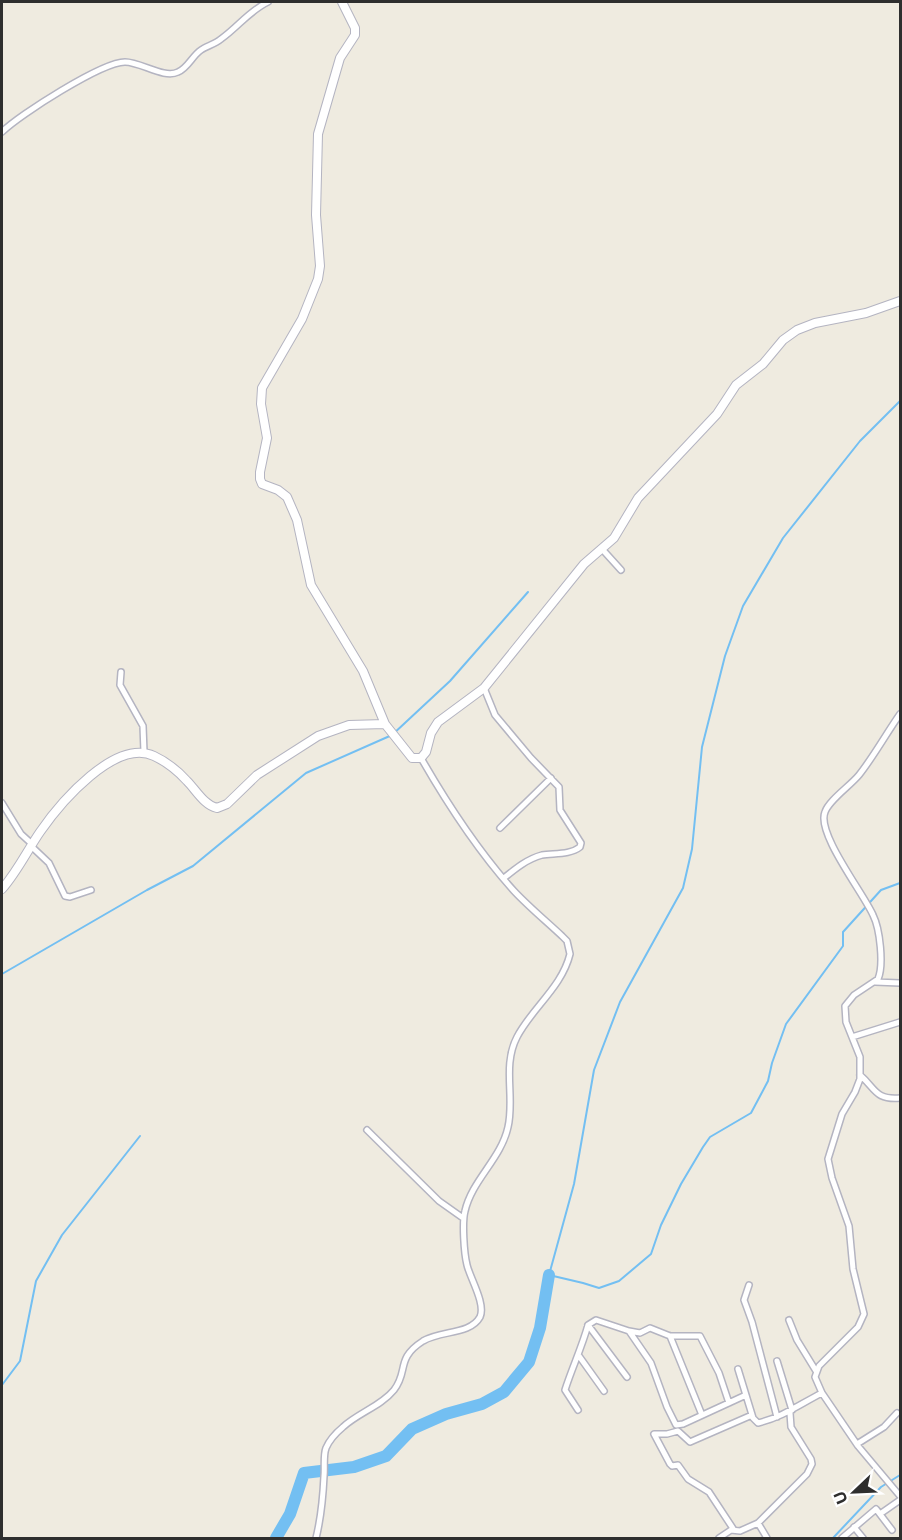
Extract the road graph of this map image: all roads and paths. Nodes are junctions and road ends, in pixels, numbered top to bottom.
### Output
1 (268, 2) edge
2 (342, 2) edge
3 (2, 132) edge
4 (900, 301) edge
5 (602, 549) junction
6 (621, 570) dead end
7 (121, 672) dead end
8 (484, 688) junction
9 (900, 714) edge
10 (390, 731) junction
11 (144, 752) junction
12 (421, 758) junction
13 (551, 778) junction
14 (2, 803) edge
15 (500, 828) dead end
16 (31, 845) junction
17 (504, 878) junction
18 (2, 889) edge
19 (91, 890) dead end
20 (875, 982) junction
21 (900, 983) edge
22 (900, 1022) edge
23 (852, 1037) junction
24 (860, 1075) junction
25 (900, 1098) edge
26 (367, 1130) dead end
27 (464, 1218) junction
28 (749, 1285) dead end
29 (789, 1320) dead end
30 (588, 1325) junction
31 (629, 1331) junction
32 (670, 1336) junction
33 (579, 1356) junction
34 (777, 1361) dead end
35 (738, 1369) dead end
36 (816, 1371) junction
37 (627, 1377) dead end
38 (604, 1391) dead end
39 (822, 1393) junction
40 (746, 1395) junction
41 (729, 1403) junction
42 (578, 1410) dead end
43 (791, 1411) junction
44 (897, 1413) dead end
45 (702, 1415) junction
46 (752, 1415) junction
47 (777, 1417) junction
48 (856, 1444) junction
49 (900, 1497) edge
50 (880, 1514) junction
51 (758, 1523) junction
52 (854, 1527) junction
53 (734, 1530) junction
54 (892, 1530) dead end
55 (316, 1539) edge
56 (719, 1539) edge
57 (767, 1539) edge
58 (842, 1539) edge
59 (863, 1539) edge

1 - 3 street
2 - 10 street
4 - 5 street
5 - 6 street
5 - 8 street
7 - 11 street
8 - 12 street
8 - 13 street
9 - 20 street
10 - 11 street
10 - 12 street
11 - 16 street
12 - 17 street
13 - 15 street
13 - 17 street
14 - 16 street
16 - 18 street
16 - 19 street
17 - 27 street
20 - 21 street
20 - 23 street
22 - 23 street
23 - 24 street
24 - 25 street
24 - 36 street
26 - 27 street
27 - 55 street
28 - 47 street
29 - 36 street
30 - 31 street
30 - 33 street
30 - 37 street
31 - 32 street
31 - 45 street
32 - 41 street
32 - 45 street
33 - 38 street
33 - 42 street
34 - 43 street
35 - 40 street
36 - 39 street
39 - 43 street
39 - 48 street
40 - 41 street
40 - 46 street
41 - 45 street
43 - 47 street
43 - 51 street
44 - 48 street
46 - 47 street
46 - 53 street
48 - 49 street
49 - 50 street
50 - 52 street
50 - 54 street
51 - 53 street
51 - 57 street
52 - 58 street
52 - 59 street
53 - 56 street

